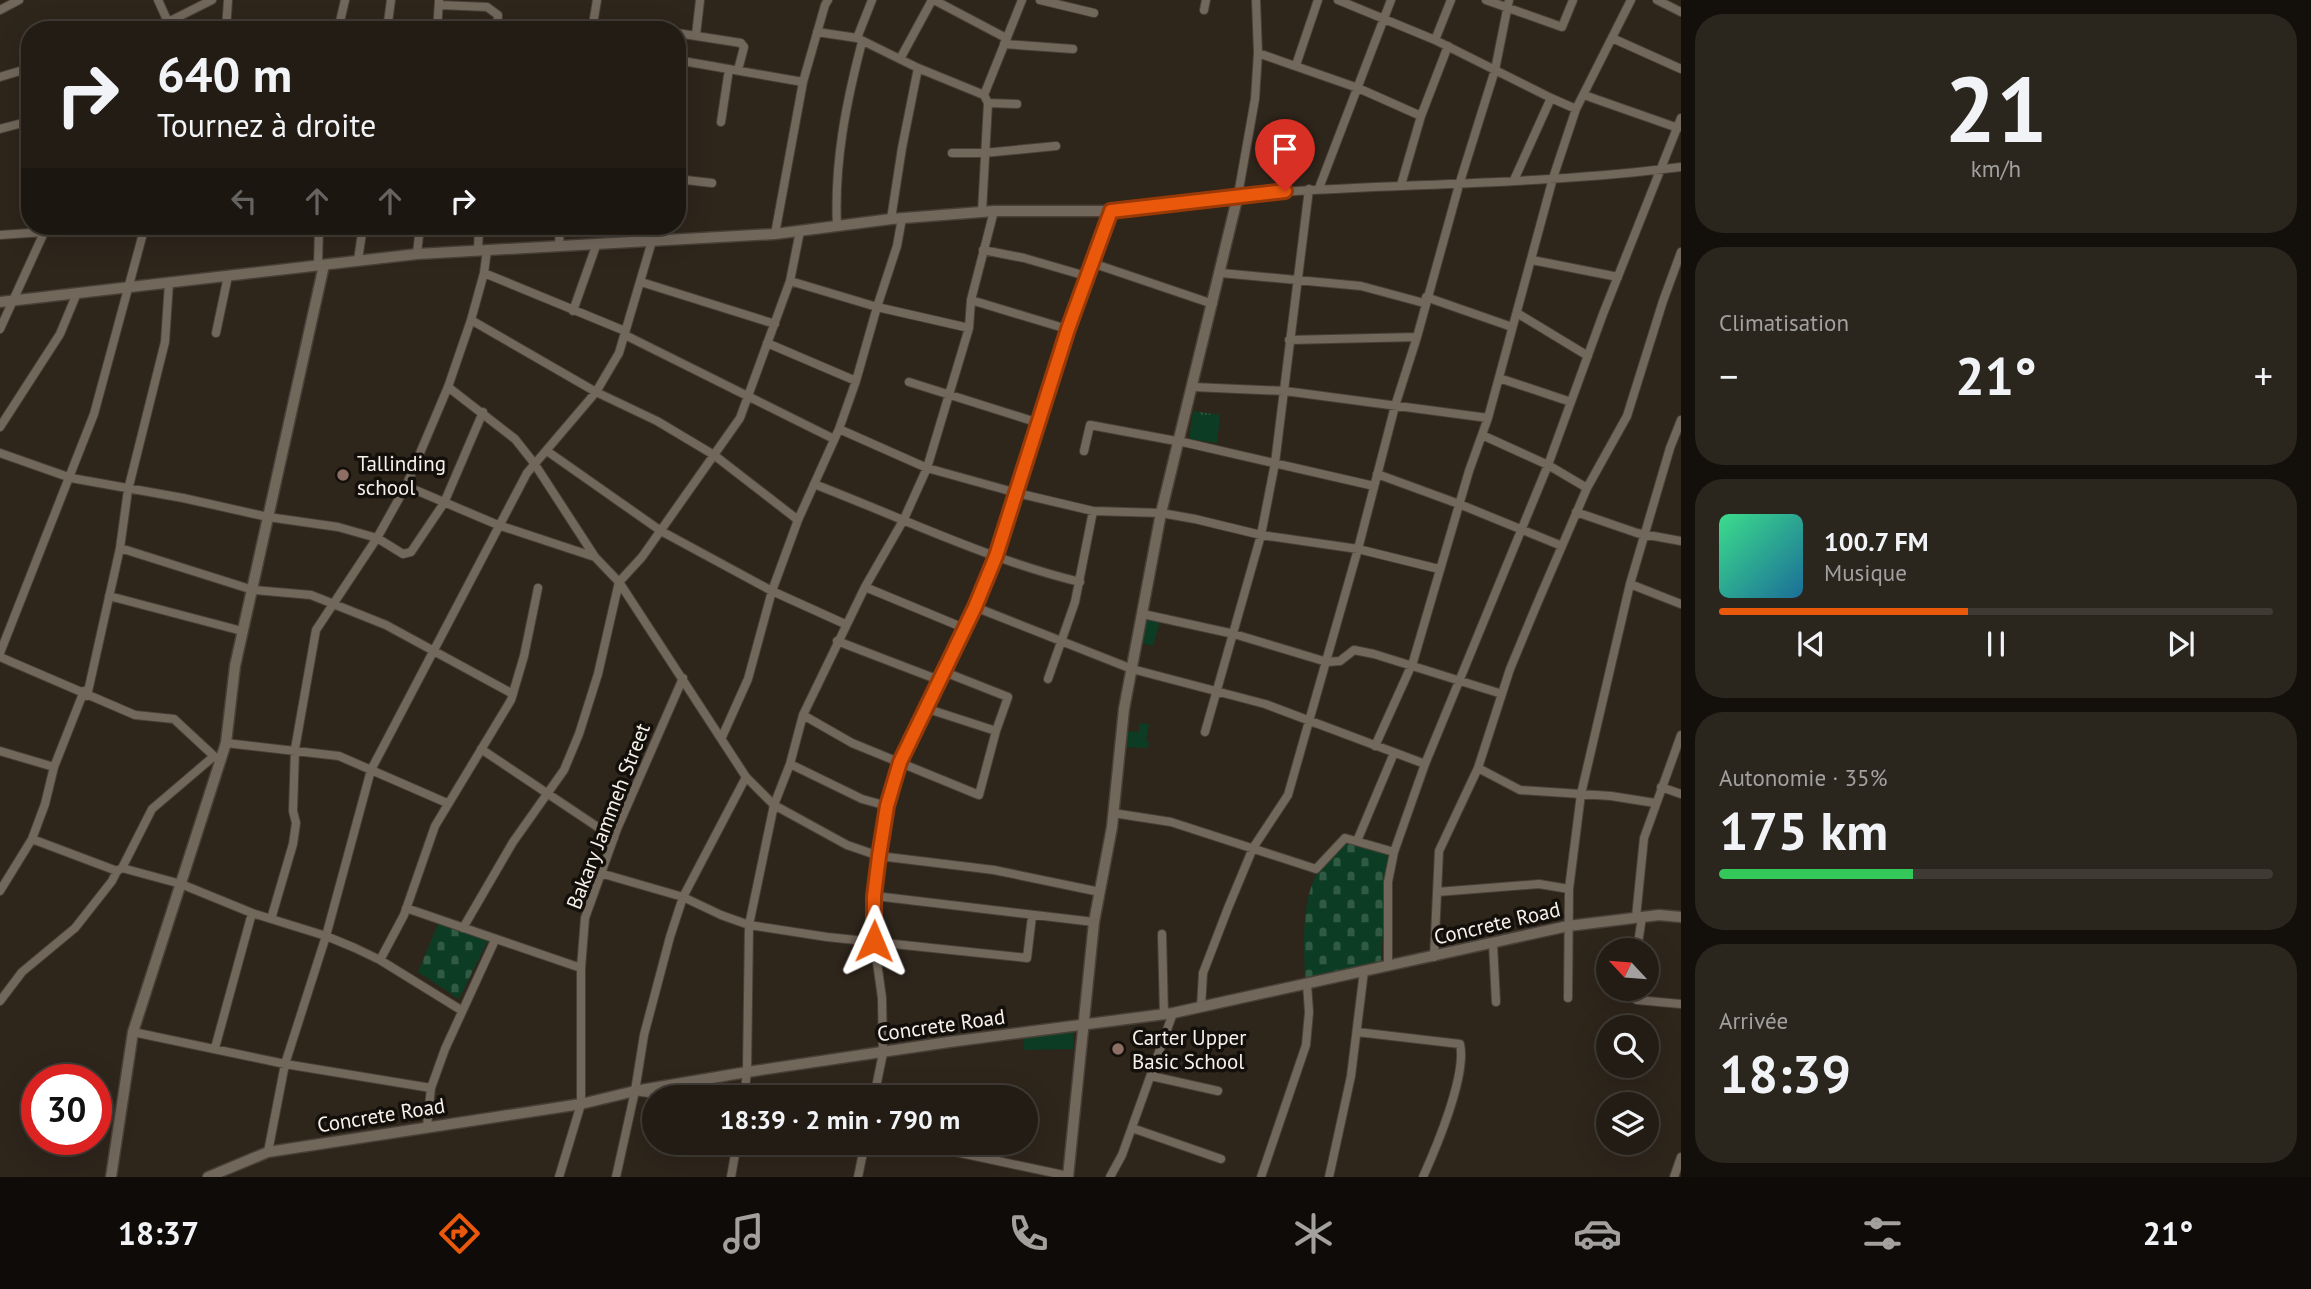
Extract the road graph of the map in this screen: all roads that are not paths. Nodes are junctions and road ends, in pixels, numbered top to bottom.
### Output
1 (19, 0) edge
2 (158, 0) edge
3 (212, 0) edge
4 (228, 0) edge
5 (345, 0) edge
6 (391, 0) edge
7 (597, 0) edge
8 (701, 0) edge
9 (873, 0) edge
10 (933, 0) edge
11 (1022, 0) edge
12 (1040, 0) edge
13 (1206, 0) edge
14 (1256, 0) edge
15 (1318, 0) edge
16 (1338, 0) edge
17 (1391, 0) edge
18 (1451, 0) edge
19 (1486, 0) edge
20 (1573, 0) edge
21 (1631, 0) edge
22 (1657, 0) edge
23 (825, 2) edge
24 (439, 3) edge
25 (487, 4) edge
26 (1508, 4) edge
27 (2, 6) edge
28 (1204, 10) dead end
29 (1681, 12) edge
30 (1094, 13) dead end
31 (1384, 18) junction
32 (168, 21) edge
33 (171, 21) edge
34 (227, 21) edge
35 (340, 21) edge
36 (388, 21) edge
37 (438, 21) edge
38 (498, 21) edge
39 (594, 21) edge
40 (817, 32) junction
41 (686, 34) edge
42 (696, 35) junction
43 (1612, 38) junction
44 (859, 40) junction
45 (1435, 40) junction
46 (1005, 41) junction
47 (1448, 46) junction
48 (1073, 49) dead end
49 (1258, 53) junction
50 (900, 59) junction
51 (686, 61) edge
52 (1296, 65) junction
53 (918, 68) junction
54 (733, 69) junction
55 (1681, 69) edge
56 (1495, 70) junction
57 (21, 71) edge
58 (0, 77) edge
59 (803, 82) junction
60 (1359, 88) junction
61 (1584, 95) junction
62 (1550, 98) junction
63 (986, 99) junction
64 (1017, 104) dead end
65 (1576, 109) junction
66 (1421, 116) junction
67 (1681, 118) edge
68 (721, 122) dead end
69 (21, 123) edge
70 (1678, 128) junction
71 (0, 129) edge
72 (1056, 146) dead end
73 (952, 153) dead end
74 (984, 153) junction
75 (1681, 167) edge
76 (1661, 170) junction
77 (1553, 178) junction
78 (686, 180) edge
79 (1514, 180) junction
80 (712, 183) dead end
81 (1459, 185) junction
82 (1401, 186) junction
83 (1319, 188) junction
84 (1309, 189) junction
85 (1238, 195) junction
86 (988, 211) junction
87 (1111, 211) junction
88 (897, 218) junction
89 (837, 227) junction
90 (21, 232) edge
91 (800, 232) junction
92 (775, 234) junction
93 (0, 235) edge
94 (43, 235) edge
95 (142, 235) edge
96 (319, 235) edge
97 (362, 235) edge
98 (420, 235) edge
99 (480, 235) edge
100 (560, 235) edge
101 (652, 240) junction
102 (597, 243) junction
103 (559, 245) junction
104 (482, 250) junction
105 (983, 250) junction
106 (1681, 252) edge
107 (417, 254) junction
108 (1532, 260) junction
109 (358, 261) junction
110 (1091, 263) junction
111 (321, 265) junction
112 (484, 273) junction
113 (1221, 273) junction
114 (1086, 275) junction
115 (228, 276) junction
116 (1618, 277) junction
117 (1296, 279) junction
118 (790, 281) junction
119 (641, 282) junction
120 (169, 284) junction
121 (128, 287) junction
122 (77, 293) junction
123 (971, 300) junction
124 (1425, 300) junction
125 (14, 301) junction
126 (0, 302) edge
127 (1213, 304) junction
128 (877, 307) junction
129 (573, 311) junction
130 (1517, 313) junction
131 (471, 320) junction
132 (775, 324) junction
133 (1512, 327) junction
134 (969, 328) junction
135 (0, 329) edge
136 (1068, 329) junction
137 (216, 333) dead end
138 (625, 333) junction
139 (1417, 337) junction
140 (1289, 340) junction
141 (767, 343) junction
142 (1588, 356) junction
143 (1499, 378) junction
144 (856, 381) junction
145 (909, 382) dead end
146 (448, 387) junction
147 (1193, 387) junction
148 (596, 391) junction
149 (1285, 391) junction
150 (950, 394) junction
151 (749, 396) junction
152 (1571, 402) junction
153 (1395, 406) junction
154 (483, 412) junction
155 (1488, 418) junction
156 (1681, 420) edge
157 (1039, 423) junction
158 (0, 428) edge
159 (839, 429) junction
160 (1482, 435) junction
161 (834, 439) junction
162 (1178, 442) junction
163 (547, 451) junction
164 (1084, 451) dead end
165 (0, 453) edge
166 (714, 455) junction
167 (534, 463) junction
168 (1275, 463) junction
169 (1548, 465) junction
170 (927, 468) junction
171 (1377, 474) junction
172 (71, 478) junction
173 (814, 484) junction
174 (406, 486) junction
175 (1374, 486) junction
176 (1587, 488) junction
177 (128, 490) junction
178 (1017, 493) junction
179 (444, 503) junction
180 (1459, 504) junction
181 (1093, 510) junction
182 (1576, 512) junction
183 (1161, 513) junction
184 (268, 517) junction
185 (904, 519) junction
186 (798, 520) junction
187 (498, 525) junction
188 (1519, 530) junction
189 (661, 531) junction
190 (1645, 534) junction
191 (1261, 535) junction
192 (377, 538) junction
193 (1681, 541) edge
194 (1562, 546) junction
195 (120, 548) junction
196 (1358, 549) junction
197 (996, 556) junction
198 (595, 557) junction
199 (1439, 569) junction
200 (619, 582) junction
201 (1080, 582) junction
202 (1630, 584) junction
203 (864, 587) junction
204 (538, 588) dead end
205 (253, 590) junction
206 (772, 591) junction
207 (109, 596) junction
208 (335, 604) junction
209 (1681, 604) edge
210 (975, 607) junction
211 (1143, 614) junction
212 (845, 624) junction
213 (964, 628) junction
214 (242, 631) junction
215 (1234, 635) junction
216 (837, 641) junction
217 (1063, 642) junction
218 (433, 649) junction
219 (0, 655) edge
220 (1327, 662) junction
221 (1410, 667) junction
222 (1132, 669) junction
223 (942, 671) junction
224 (683, 678) junction
225 (1048, 679) dead end
226 (1460, 681) junction
227 (1216, 691) junction
228 (86, 694) junction
229 (513, 694) junction
230 (1502, 694) junction
231 (925, 708) junction
232 (803, 715) junction
233 (1310, 723) junction
234 (996, 731) junction
235 (1205, 732) dead end
236 (1681, 735) edge
237 (722, 737) junction
238 (226, 743) junction
239 (1375, 746) junction
240 (295, 749) junction
241 (481, 749) junction
242 (0, 751) edge
243 (1394, 753) junction
244 (218, 758) junction
245 (900, 762) junction
246 (790, 764) junction
247 (1425, 764) junction
248 (54, 767) junction
249 (1478, 768) junction
250 (372, 771) junction
251 (746, 777) junction
252 (1661, 786) junction
253 (548, 794) junction
254 (1581, 794) junction
255 (1681, 794) edge
256 (447, 803) junction
257 (1655, 803) junction
258 (774, 805) junction
259 (887, 806) junction
260 (1113, 813) junction
261 (614, 838) junction
262 (32, 839) junction
263 (1357, 841) junction
264 (1253, 848) junction
265 (1394, 852) junction
266 (879, 856) junction
267 (120, 869) junction
268 (600, 873) junction
269 (181, 884) junction
270 (1569, 889) junction
271 (0, 891) edge
272 (1100, 892) junction
273 (1437, 892) junction
274 (874, 896) junction
275 (683, 897) junction
276 (406, 908) junction
277 (252, 913) junction
278 (1032, 916) junction
279 (1639, 917) junction
280 (1681, 917) edge
281 (271, 919) junction
282 (1094, 922) junction
283 (749, 925) junction
284 (1568, 926) junction
285 (463, 928) junction
286 (1162, 934) dead end
287 (326, 936) junction
288 (1638, 938) edge
289 (495, 940) junction
290 (874, 941) junction
291 (1493, 944) junction
292 (1434, 957) junction
293 (380, 960) junction
294 (1388, 966) junction
295 (581, 968) junction
296 (1364, 971) junction
297 (1307, 984) junction
298 (1567, 998) dead end
299 (0, 1001) edge
300 (1648, 1001) edge
301 (1496, 1002) dead end
302 (1681, 1004) edge
303 (1201, 1007) junction
304 (461, 1010) junction
305 (1169, 1014) junction
306 (1083, 1026) junction
307 (133, 1032) junction
308 (1357, 1032) junction
309 (215, 1048) junction
310 (883, 1053) junction
311 (285, 1064) junction
312 (747, 1072) junction
313 (1151, 1076) junction
314 (745, 1085) edge
315 (876, 1085) edge
316 (431, 1088) junction
317 (635, 1091) junction
318 (1218, 1091) dead end
319 (642, 1092) edge
320 (580, 1104) junction
321 (427, 1126) junction
322 (1132, 1128) junction
323 (268, 1152) junction
324 (735, 1155) edge
325 (862, 1155) edge
326 (970, 1155) edge
327 (1681, 1157) edge
328 (1221, 1159) dead end
329 (1068, 1176) edge
330 (111, 1177) edge
331 (208, 1177) edge
332 (559, 1177) edge
333 (616, 1177) edge
334 (731, 1177) edge
335 (858, 1177) edge
336 (1110, 1177) edge
337 (1261, 1177) edge
338 (1329, 1177) edge
339 (1423, 1177) edge
340 (1674, 1177) edge

1 - 27 street
2 - 32 street
3 - 33 street
4 - 34 street
5 - 35 street
6 - 36 street
7 - 39 street
8 - 42 street
9 - 44 street
10 - 46 street
10 - 50 street
11 - 46 street
12 - 30 street
13 - 28 street
14 - 49 street
15 - 52 street
16 - 31 street
17 - 31 street
18 - 45 street
19 - 26 street
20 - 26 street
21 - 43 street
22 - 29 street
23 - 40 street
24 - 25 street
24 - 37 street
25 - 38 street
26 - 56 street
31 - 45 street
31 - 60 street
40 - 44 street
40 - 59 street
41 - 42 street
42 - 54 street
43 - 55 street
43 - 61 street
44 - 50 street
44 - 89 street
45 - 47 street
46 - 48 street
46 - 63 street
47 - 56 street
47 - 66 street
49 - 52 street
49 - 85 street
50 - 53 street
51 - 54 street
52 - 60 street
53 - 63 street
53 - 88 street
54 - 59 street
54 - 68 street
56 - 62 street
56 - 81 street
57 - 58 street
59 - 92 street
60 - 66 street
60 - 83 street
61 - 65 street
61 - 70 street
62 - 65 street
62 - 79 street
63 - 64 street
63 - 74 street
65 - 77 street
66 - 82 street
67 - 70 street
69 - 71 street
70 - 76 street
72 - 74 street
73 - 74 street
74 - 86 street
75 - 76 street
76 - 77 street
76 - 116 street
77 - 79 street
77 - 108 street
78 - 80 street
79 - 81 street
81 - 82 street
81 - 124 street
82 - 83 street
83 - 84 street
84 - 85 street
84 - 117 street
85 - 87 street
85 - 113 street
86 - 87 street
86 - 88 street
86 - 105 street
87 - 110 street
88 - 89 street
88 - 128 street
89 - 91 street
90 - 93 street
91 - 92 street
91 - 118 street
92 - 101 street
94 - 125 street
95 - 121 street
96 - 111 street
97 - 109 street
98 - 107 street
99 - 104 street
100 - 103 street
101 - 102 street
101 - 119 street
102 - 103 street
102 - 129 street
103 - 104 street
104 - 107 street
104 - 112 street
105 - 114 street
105 - 123 street
106 - 176 street
107 - 109 street
108 - 116 street
108 - 130 street
109 - 111 street
110 - 114 street
110 - 127 street
111 - 115 street
111 - 184 street
112 - 129 street
112 - 131 street
113 - 117 street
113 - 127 street
114 - 136 street
115 - 120 street
115 - 137 street
116 - 142 street
117 - 124 street
117 - 140 street
118 - 128 street
118 - 132 street
119 - 132 street
119 - 138 street
120 - 121 street
120 - 177 street
121 - 122 street
121 - 172 street
122 - 125 street
122 - 158 street
123 - 134 street
123 - 136 street
124 - 133 street
124 - 139 street
125 - 126 street
125 - 135 street
127 - 147 street
128 - 134 street
128 - 144 street
129 - 138 street
130 - 133 street
130 - 142 street
131 - 146 street
131 - 148 street
132 - 141 street
133 - 143 street
134 - 150 street
136 - 157 street
138 - 148 street
138 - 151 street
139 - 140 street
139 - 153 street
140 - 149 street
141 - 144 street
141 - 151 street
142 - 152 street
143 - 152 street
143 - 155 street
144 - 159 street
145 - 150 street
146 - 154 street
146 - 174 street
147 - 149 street
147 - 162 street
148 - 163 street
148 - 166 street
149 - 153 street
149 - 168 street
150 - 157 street
150 - 170 street
151 - 161 street
151 - 166 street
152 - 169 street
153 - 155 street
153 - 171 street
154 - 167 street
154 - 179 street
155 - 160 street
156 - 190 street
157 - 178 street
159 - 161 street
159 - 170 street
160 - 169 street
160 - 180 street
161 - 173 street
162 - 164 street
162 - 168 street
162 - 183 street
163 - 167 street
163 - 189 street
165 - 172 street
166 - 186 street
166 - 189 street
167 - 187 street
167 - 198 street
168 - 175 street
168 - 191 street
169 - 176 street
169 - 188 street
170 - 178 street
170 - 185 street
171 - 175 street
171 - 180 street
172 - 177 street
172 - 219 street
173 - 185 street
173 - 186 street
174 - 179 street
174 - 192 street
175 - 196 street
176 - 182 street
177 - 184 street
177 - 195 street
178 - 181 street
178 - 197 street
179 - 187 street
179 - 192 street
180 - 188 street
180 - 199 street
181 - 183 street
181 - 201 street
182 - 190 street
182 - 194 street
183 - 191 street
183 - 211 street
184 - 192 street
184 - 205 street
185 - 197 street
185 - 203 street
186 - 206 street
187 - 198 street
187 - 218 street
188 - 194 street
188 - 226 street
189 - 200 street
189 - 206 street
190 - 193 street
190 - 202 street
191 - 196 street
191 - 215 street
192 - 208 street
194 - 230 street
195 - 205 street
195 - 207 street
196 - 199 street
196 - 220 street
197 - 201 street
197 - 210 street
198 - 200 street
199 - 221 street
200 - 224 street
200 - 253 street
201 - 217 street
202 - 209 street
202 - 254 street
203 - 212 street
203 - 213 street
204 - 229 street
205 - 208 street
205 - 214 street
206 - 212 street
206 - 237 street
207 - 214 street
207 - 228 street
208 - 218 street
208 - 240 street
210 - 213 street
210 - 217 street
211 - 215 street
211 - 222 street
212 - 216 street
213 - 223 street
214 - 238 street
215 - 220 street
215 - 227 street
216 - 223 street
216 - 232 street
217 - 222 street
217 - 225 street
218 - 229 street
218 - 250 street
219 - 228 street
220 - 221 street
220 - 233 street
221 - 226 street
221 - 239 street
222 - 227 street
222 - 260 street
223 - 231 street
223 - 234 street
224 - 237 street
224 - 261 street, Bakary Jammeh Street
226 - 230 street
226 - 247 street
227 - 233 street
227 - 235 street
228 - 244 street
228 - 248 street
229 - 241 street
230 - 249 street
231 - 234 street
231 - 245 street
232 - 245 street
232 - 246 street
233 - 239 street
233 - 264 street
234 - 245 street
236 - 252 street
237 - 251 street
238 - 240 street
238 - 244 street
239 - 243 street
240 - 250 street
240 - 281 street
241 - 253 street
241 - 256 street
242 - 248 street
243 - 247 street
243 - 263 street
244 - 267 street
244 - 269 street
245 - 259 street
246 - 258 street
246 - 259 street
247 - 265 street
248 - 262 street
249 - 254 street
249 - 273 street
250 - 256 street
250 - 287 street
251 - 258 street
251 - 275 street
252 - 255 street
252 - 257 street
253 - 261 street
253 - 285 street
254 - 257 street
254 - 270 street
256 - 276 street
257 - 279 street
258 - 266 street
258 - 283 street
259 - 266 street
260 - 264 street
260 - 272 street
261 - 268 street, Bakary Jammeh Street
262 - 267 street
262 - 271 street
263 - 264 street
263 - 265 street
264 - 303 street
265 - 294 street
266 - 272 street
266 - 274 street
267 - 269 street
267 - 299 street
268 - 275 street
268 - 295 street, Bakary Jammeh Street
269 - 277 street
269 - 307 street
270 - 273 street
270 - 284 street
272 - 282 street
273 - 292 street
274 - 278 street
274 - 290 street
275 - 283 street
275 - 317 street
276 - 285 street
276 - 293 street
277 - 281 street
277 - 309 street
278 - 282 street
278 - 290 street
279 - 280 street, Concrete Road
279 - 284 street, Concrete Road
279 - 288 street
281 - 287 street
282 - 306 street
283 - 290 street
283 - 312 street
284 - 291 street, Concrete Road
284 - 298 street
285 - 289 street
286 - 305 street
287 - 293 street
287 - 311 street
289 - 295 street
289 - 304 street
290 - 310 street
291 - 292 street, Concrete Road
291 - 301 street
292 - 294 street, Concrete Road
293 - 304 street
294 - 296 street, Concrete Road
295 - 320 street, Bakary Jammeh Street
296 - 297 street, Concrete Road
296 - 308 street
297 - 303 street, Concrete Road
297 - 337 street
300 - 302 street
303 - 305 street, Concrete Road
304 - 316 street
305 - 306 street, Concrete Road
305 - 313 street
306 - 310 street, Concrete Road
306 - 329 street
307 - 309 street
307 - 330 street
308 - 338 street
308 - 339 street
309 - 311 street
310 - 312 street, Concrete Road
310 - 315 street
311 - 316 street
311 - 323 street
312 - 314 street
312 - 317 street, Concrete Road
313 - 318 street
313 - 322 street
316 - 321 street
317 - 319 street
317 - 320 street, Concrete Road
317 - 333 street
320 - 321 street, Concrete Road
320 - 332 street, Bakary Jammeh Street
321 - 323 street, Concrete Road
322 - 328 street
322 - 336 street
323 - 331 street, Concrete Road
324 - 334 street
325 - 335 street
326 - 329 street
327 - 340 street

